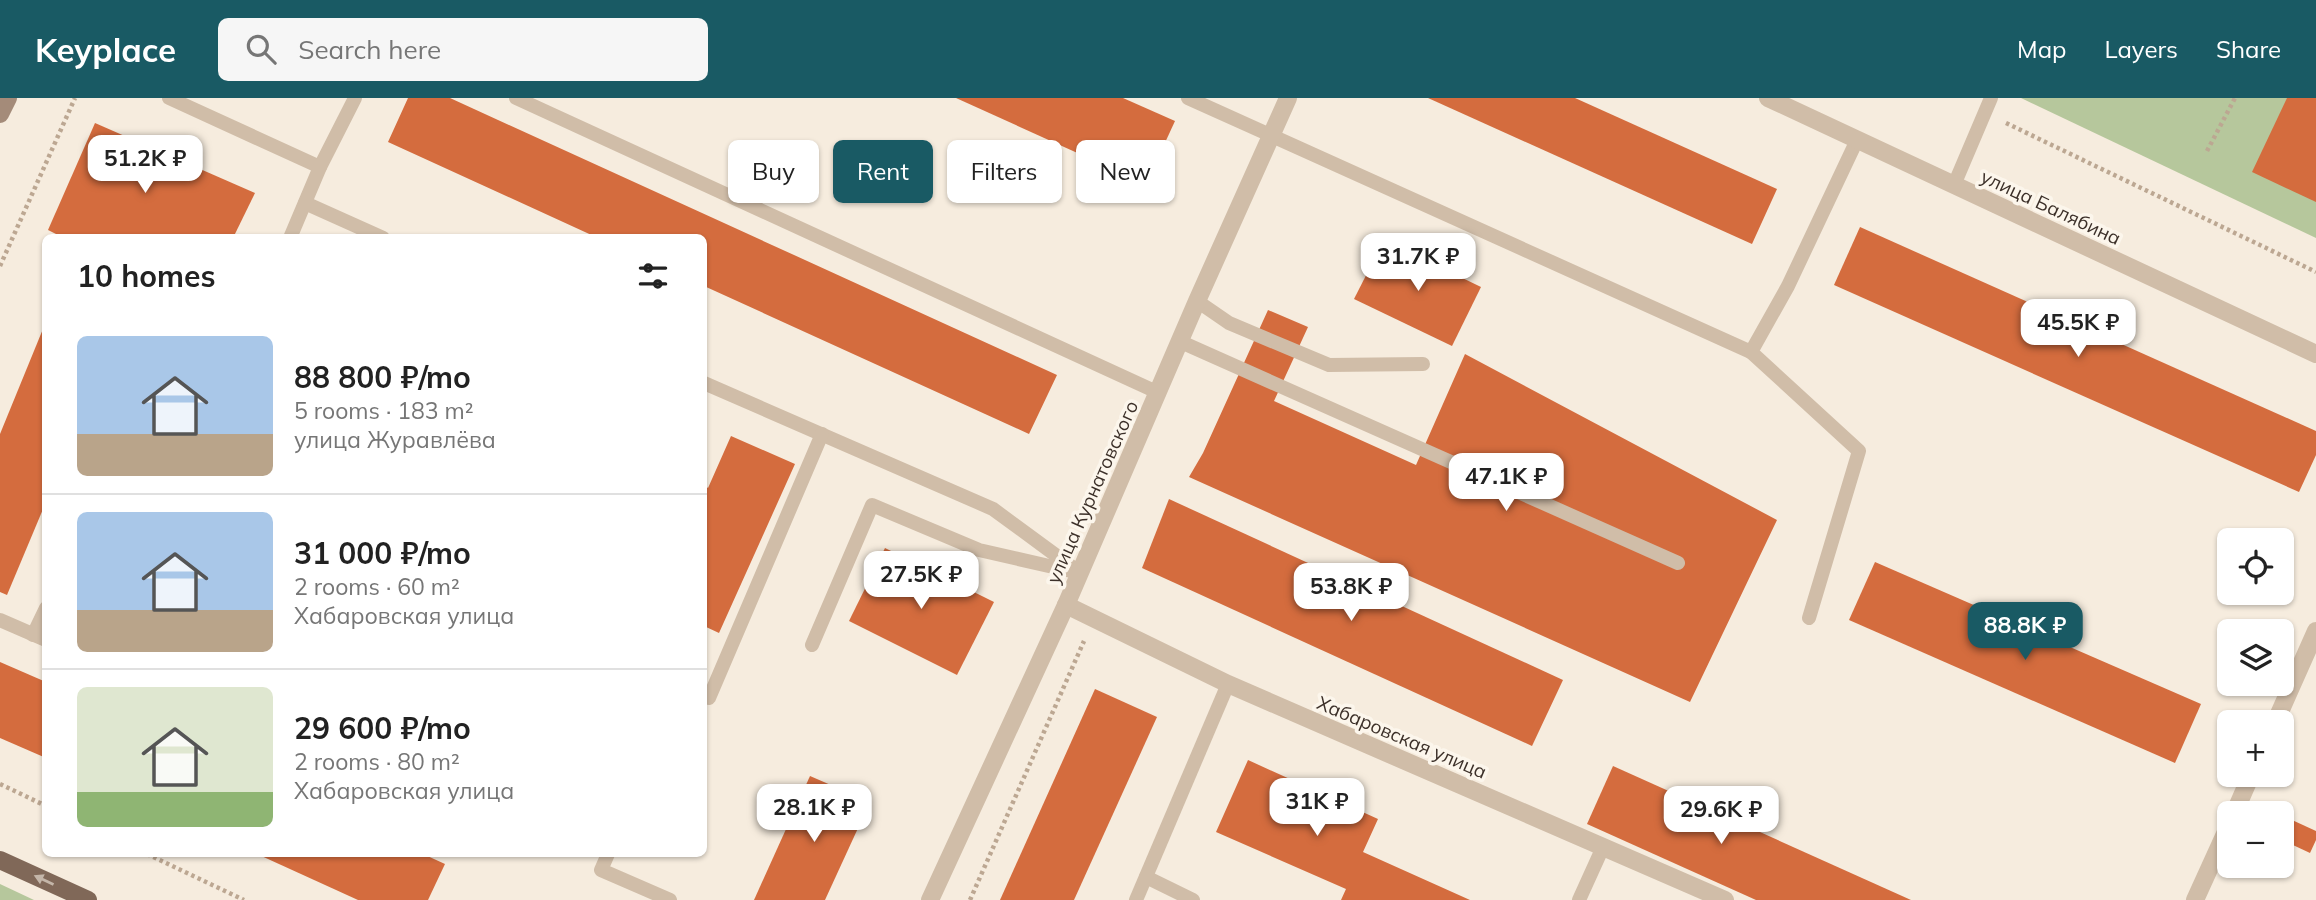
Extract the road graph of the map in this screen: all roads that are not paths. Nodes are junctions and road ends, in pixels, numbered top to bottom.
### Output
1 (8, 98) edge
2 (169, 98) edge
3 (355, 98) edge
4 (516, 98) edge
5 (1188, 98) edge
6 (1288, 98) edge
7 (1768, 98) edge
8 (1991, 98) edge
9 (0, 114) edge
10 (1271, 136) junction
11 (1857, 140) junction
12 (320, 167) junction
13 (1954, 185) junction
14 (305, 204) junction
15 (292, 234) edge
16 (374, 234) edge
17 (1197, 301) junction
18 (1181, 342) junction
19 (1751, 352) junction
20 (2316, 354) edge
21 (1423, 364) dead end
22 (707, 384) edge
23 (1159, 393) junction
24 (822, 434) junction
25 (1678, 563) dead end
26 (1080, 573) junction
27 (1066, 605) junction
28 (1810, 618) dead end
29 (0, 620) edge
30 (2316, 631) edge
31 (39, 638) edge
32 (813, 645) dead end
33 (1228, 684) junction
34 (707, 697) edge
35 (2281, 710) edge
36 (1603, 847) junction
37 (2217, 852) edge
38 (607, 857) edge
39 (0, 860) edge
40 (1146, 877) junction
41 (88, 900) edge
42 (670, 900) edge
43 (930, 900) edge
44 (1136, 900) edge
45 (1193, 900) edge
46 (1579, 900) edge
47 (1726, 900) edge
48 (2195, 900) edge

1 - 9 main road
2 - 12 lane
3 - 12 lane
4 - 23 lane
5 - 10 lane
6 - 10 street, улица Курнатовского
7 - 11 street, улица Балябина
8 - 13 lane
10 - 17 street, улица Курнатовского
10 - 19 lane
11 - 13 street, улица Балябина
11 - 19 lane
12 - 14 lane
13 - 20 street, улица Балябина
14 - 15 lane
14 - 16 lane
17 - 18 street, улица Курнатовского
17 - 21 lane
18 - 23 street, улица Курнатовского
18 - 25 lane
19 - 28 lane
22 - 24 lane
23 - 26 street, улица Курнатовского
24 - 26 lane
24 - 34 lane
26 - 27 street, улица Курнатовского
26 - 32 lane
27 - 33 street, Хабаровская улица
27 - 43 street, улица Курнатовского
29 - 31 lane
30 - 35 street
33 - 36 street, Хабаровская улица
33 - 40 lane
36 - 46 lane
36 - 47 street, Хабаровская улица
37 - 48 street
38 - 42 lane
41 -> 39 main road
40 - 44 lane
40 - 45 lane

